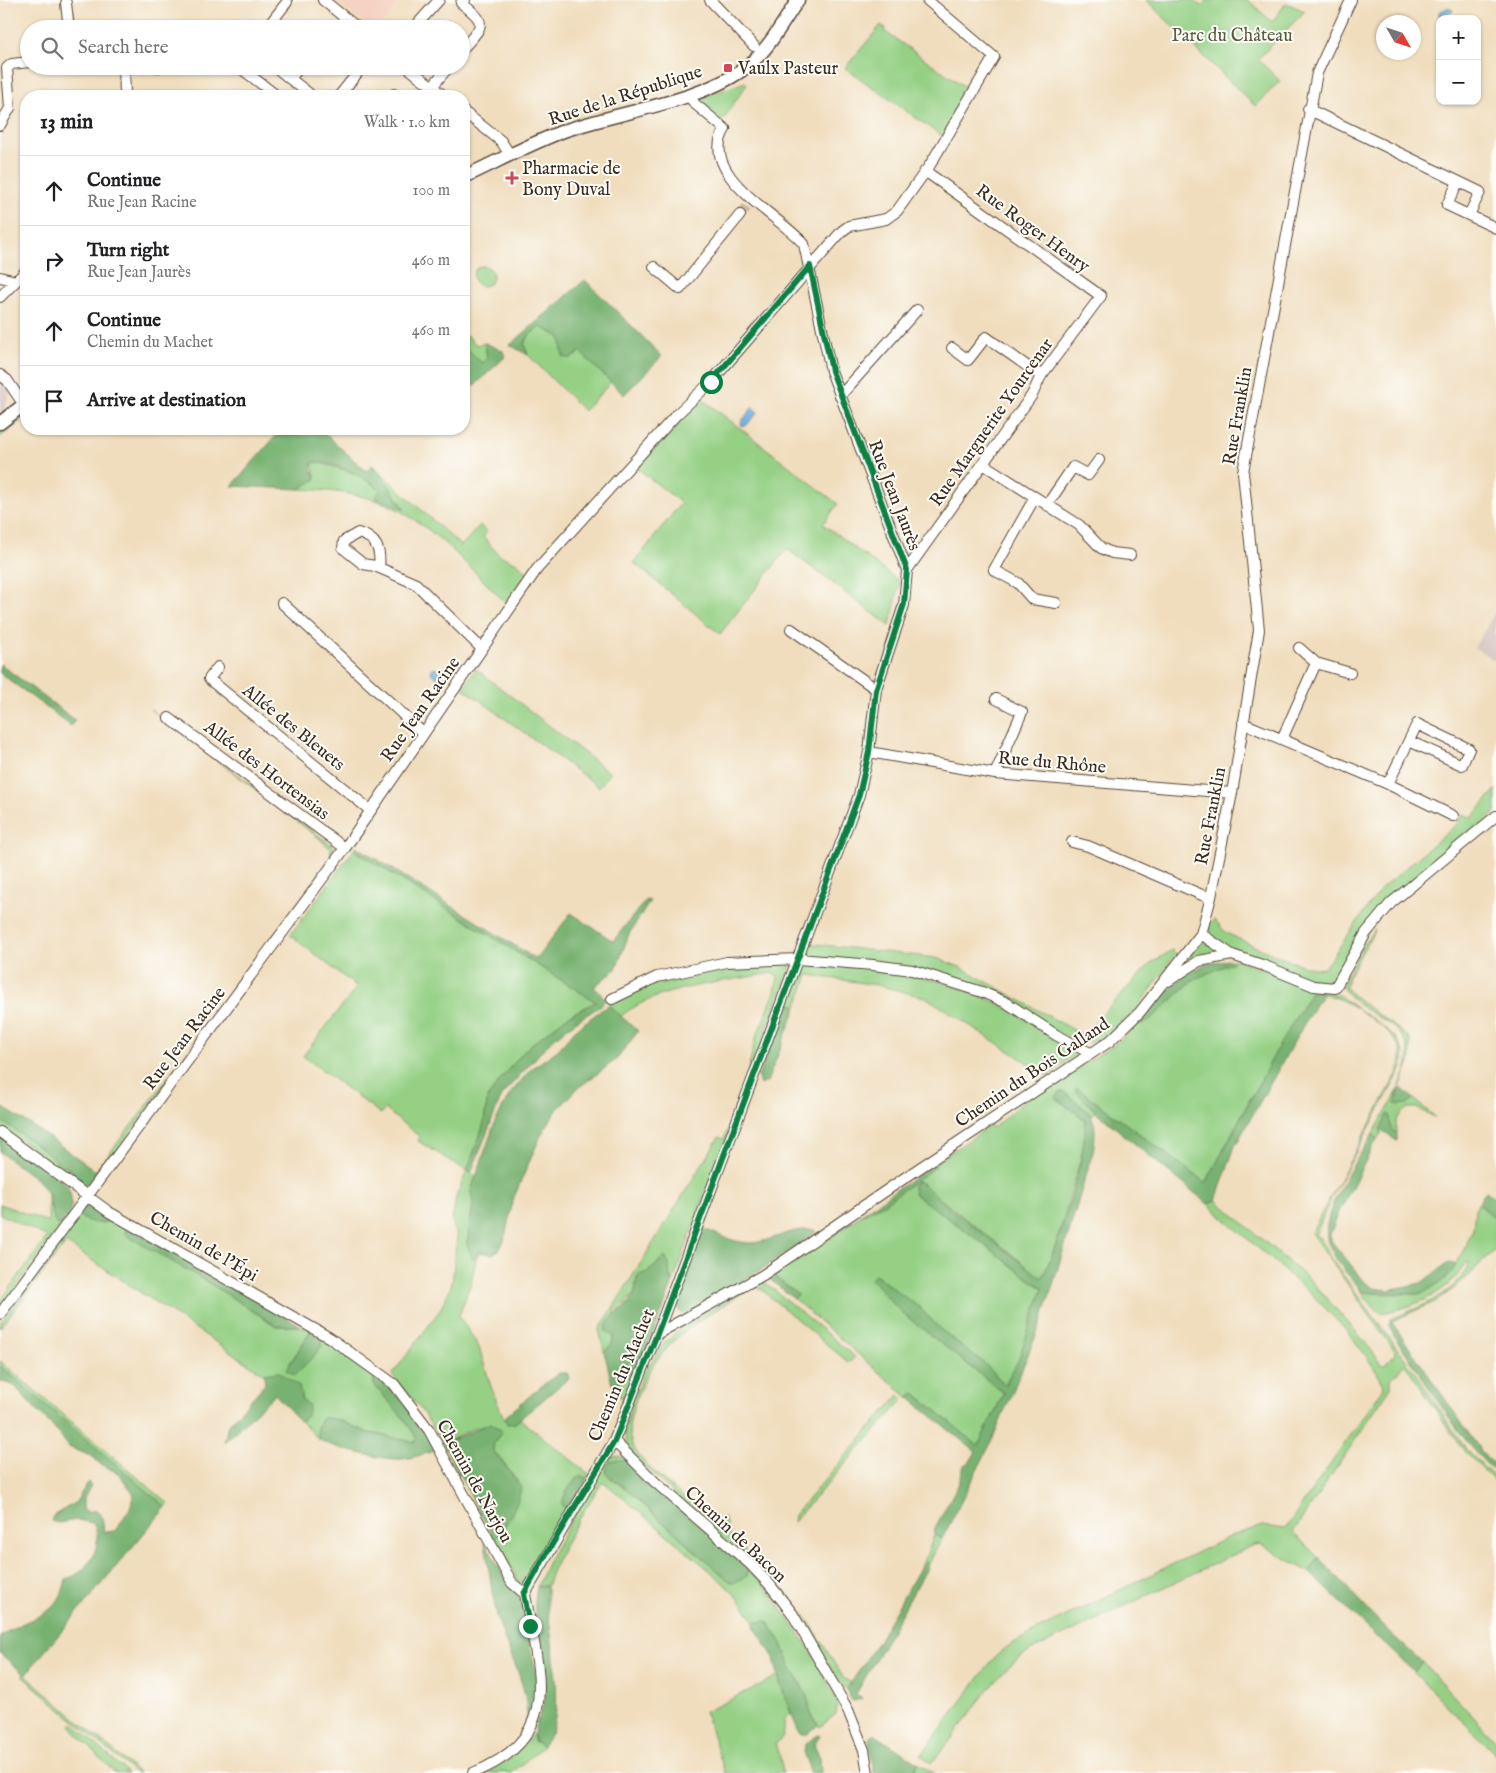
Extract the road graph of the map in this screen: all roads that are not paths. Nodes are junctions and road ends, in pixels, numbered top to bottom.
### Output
1 (323, 0) edge
2 (439, 0) edge
3 (710, 0) edge
4 (798, 0) edge
5 (927, 0) edge
6 (1351, 0) edge
7 (461, 1) edge
8 (287, 2) dead end
9 (66, 3) dead end
10 (68, 20) edge
11 (273, 20) edge
12 (348, 20) edge
13 (421, 20) edge
14 (470, 40) edge
15 (754, 46) dead end
16 (20, 63) edge
17 (124, 75) edge
18 (250, 75) edge
19 (285, 75) edge
20 (293, 75) edge
21 (356, 75) edge
22 (417, 75) edge
23 (442, 75) edge
24 (290, 79) junction
25 (432, 87) junction
26 (125, 90) edge
27 (269, 90) edge
28 (304, 90) edge
29 (344, 90) edge
30 (436, 90) edge
31 (688, 95) junction
32 (1308, 109) junction
33 (470, 117) edge
34 (0, 125) edge
35 (510, 155) junction
36 (925, 171) junction
37 (470, 174) edge
38 (1458, 182) junction
39 (740, 215) tunnel mouth
40 (1469, 215) junction
41 (1496, 228) edge
42 (810, 266) junction
43 (654, 267) dead end
44 (0, 277) edge
45 (20, 277) edge
46 (16, 281) junction
47 (0, 297) edge
48 (917, 310) dead end
49 (1086, 317) joint
50 (952, 348) dead end
51 (0, 376) edge
52 (1040, 376) junction
53 (840, 396) junction
54 (20, 398) edge
55 (20, 408) edge
56 (0, 424) edge
57 (1099, 460) dead end
58 (983, 464) junction
59 (1035, 497) junction
60 (1047, 505) junction
61 (1130, 555) dead end
62 (379, 568) dead end
63 (907, 570) junction
64 (282, 603) dead end
65 (1056, 603) dead end
66 (791, 629) dead end
67 (1299, 648) dead end
68 (482, 649) junction
69 (1316, 663) junction
70 (218, 667) dead end
71 (1350, 673) dead end
72 (876, 690) junction
73 (996, 699) dead end
74 (170, 718) dead end
75 (1243, 723) junction
76 (423, 733) junction
77 (1282, 739) junction
78 (1409, 740) junction
79 (869, 752) junction
80 (995, 774) junction
81 (1388, 784) junction
82 (1232, 793) junction
83 (370, 810) junction
84 (1453, 816) dead end
85 (1496, 816) edge
86 (1072, 842) dead end
87 (344, 848) junction
88 (1211, 896) junction
89 (1201, 934) junction
90 (1232, 955) junction
91 (798, 959) junction
92 (1161, 986) junction
93 (612, 1000) dead end
94 (1090, 1053) junction
95 (0, 1132) edge
96 (86, 1195) junction
97 (0, 1314) edge
98 (657, 1334) junction
99 (394, 1384) joint
100 (614, 1442) junction
101 (524, 1594) junction
102 (473, 1773) edge
103 (868, 1773) edge

1 - 12 street
2 - 13 street
3 - 15 street
4 - 31 street, Rue de la République
5 - 36 street
6 - 32 street, Rue Franklin
7 - 14 street
8 - 11 street
9 - 10 street
16 - 34 street
17 - 26 street
18 - 27 street
19 - 24 street
20 - 24 street
21 - 29 street
22 - 25 street
23 - 25 street
24 - 28 street
25 - 30 street
31 - 35 street, Rue de la République
31 - 42 street, Rue Jean Jaurès
32 - 38 street
32 - 75 street, Rue Franklin
33 - 35 street
35 - 37 street, Rue de la République
36 - 42 street
36 - 49 street, Rue Roger Henry
38 - 40 street
38 - 40 street
39 - 43 street
40 - 41 street
42 - 53 street, Rue Jean Jaurès
42 - 68 street, Rue Jean Racine
44 - 46 street
45 - 46 street
46 - 47 street
48 - 53 street
49 - 52 street, Rue Marguerite Yourcenar
50 - 52 street
51 - 54 street
52 - 58 street, Rue Marguerite Yourcenar
53 - 63 street, Rue Jean Jaurès
55 - 56 street
57 - 60 street
58 - 59 street
58 - 63 street, Rue Marguerite Yourcenar
59 - 60 street
59 - 65 street
60 - 61 street
62 - 68 street
63 - 72 street, Rue Jean Jaurès
64 - 76 street
66 - 72 street
67 - 69 street
68 - 76 street, Rue Jean Racine
69 - 71 street
69 - 77 street
70 - 83 street, Allée des Bleuets
72 - 79 street, Rue Jean Jaurès
73 - 80 street
74 - 87 street, Allée des Hortensias
75 - 77 street
75 - 82 street, Rue Franklin
76 - 83 street, Rue Jean Racine
77 - 81 street
78 - 78 street
78 - 81 street
79 - 80 street, Rue du Rhône
79 - 91 street, Rue Jean Jaurès
80 - 82 street, Rue du Rhône
81 - 84 street
82 - 88 street, Rue Franklin
83 - 87 street, Rue Jean Racine
85 - 90 street
86 - 88 street
87 - 96 street, Rue Jean Racine
88 - 89 street, Rue Franklin
89 - 90 street
89 - 92 street, Chemin du Bois Galland
90 - 92 street
91 - 93 street
91 - 94 street
91 - 98 street, Chemin du Machet
92 - 94 street, Chemin du Bois Galland
94 - 98 street, Chemin du Bois Galland
95 - 96 street, Chemin de l'Épi
96 - 97 street, Rue Jean Racine
96 - 99 street, Chemin de l'Épi
98 - 100 street, Chemin du Machet
99 - 101 street, Chemin de Narjou
100 - 101 street, Chemin du Machet
100 - 103 street, Chemin de Bacon
101 - 102 street

